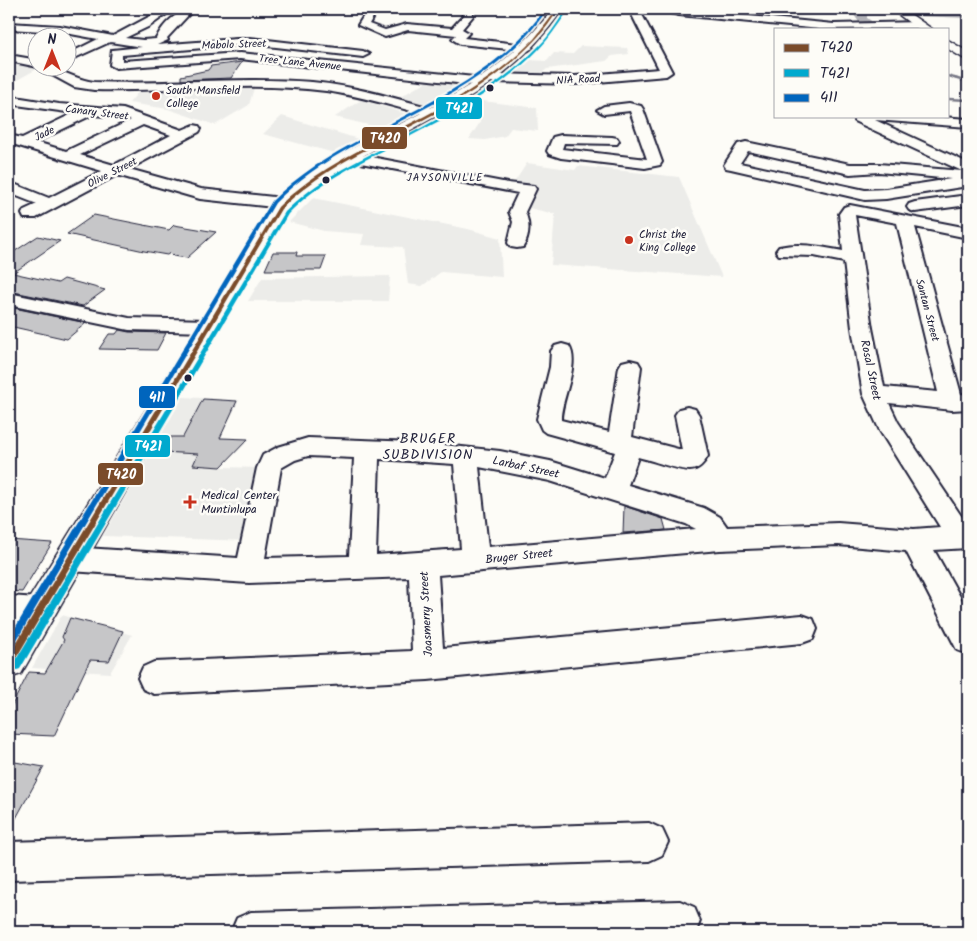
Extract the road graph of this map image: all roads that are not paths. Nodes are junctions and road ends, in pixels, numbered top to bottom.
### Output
1 (163, 9) edge
2 (189, 9) edge
3 (558, 9) edge
4 (634, 9) edge
5 (664, 9) edge
6 (375, 10) edge
7 (899, 11) edge
8 (467, 14) edge
9 (448, 18) dead end
10 (94, 21) dead end
11 (825, 25) edge
12 (9, 26) edge
13 (77, 26) junction
14 (857, 27) junction
15 (923, 27) edge
16 (839, 28) edge
17 (455, 32) junction
18 (298, 35) dead end
19 (111, 39) junction
20 (284, 44) junction
21 (950, 45) edge
22 (372, 46) dead end
23 (527, 48) junction
24 (78, 54) edge
25 (363, 54) junction
26 (968, 57) edge
27 (9, 58) edge
28 (28, 63) edge
29 (116, 65) joint
30 (347, 67) junction
31 (66, 78) edge
32 (595, 78) junction
33 (487, 80) junction
34 (9, 100) edge
35 (91, 110) junction
36 (604, 110) junction
37 (430, 112) junction
38 (859, 118) edge
39 (902, 118) edge
40 (143, 120) junction
41 (968, 123) edge
42 (188, 132) joint
43 (612, 140) junction
44 (16, 141) edge
45 (899, 152) dead end
46 (66, 156) junction
47 (350, 156) junction
48 (944, 156) junction
49 (616, 160) junction
50 (968, 168) edge
51 (117, 170) junction
52 (968, 176) edge
53 (968, 181) edge
54 (9, 187) edge
55 (968, 200) edge
56 (283, 203) junction
57 (50, 204) junction
58 (910, 213) junction
59 (30, 214) dead end
60 (966, 237) edge
61 (518, 243) dead end
62 (785, 251) dead end
63 (852, 258) junction
64 (9, 299) edge
65 (210, 322) junction
66 (562, 351) dead end
67 (630, 367) dead end
68 (874, 394) junction
69 (960, 402) edge
70 (687, 415) dead end
71 (624, 445) junction
72 (367, 449) junction
73 (466, 456) junction
74 (613, 492) junction
75 (965, 538) edge
76 (720, 539) junction
77 (920, 550) junction
78 (70, 559) junction
79 (476, 560) junction
80 (423, 564) junction
81 (362, 568) junction
82 (249, 570) junction
83 (24, 610) edge
84 (802, 629) dead end
85 (968, 640) edge
86 (9, 662) edge
87 (428, 665) junction
88 (154, 678) dead end
89 (649, 842) dead end
90 (9, 861) edge
91 (251, 932) edge
92 (676, 932) edge

1 - 19 street
2 - 19 street
3 - 23 main road
4 - 32 street, NIA Road
5 - 11 street
6 - 17 street
7 - 15 main road
8 - 9 street
8 - 17 street
10 - 13 street
11 - 14 street
11 - 16 street
12 - 13 street
13 - 19 street
14 - 15 street
14 - 16 street
17 - 23 street
18 - 20 street
19 - 24 street
20 - 25 street, Mabolo Street
20 - 29 street, Mabolo Street
21 - 26 main road
22 - 25 street
23 - 33 main road
25 - 30 street
27 - 28 street
29 - 30 street, Tree Lane Avenue
30 - 33 street, Tree Lane Avenue
31 - 37 street
32 - 33 street, NIA Road
32 - 36 street
33 - 37 main road
34 - 35 street, Canary Street
35 - 40 street, Canary Street
35 - 44 street, Jade
36 - 43 street
36 - 49 street
37 - 47 main road
38 - 48 street
39 - 41 street
40 - 42 street, Canary Street
40 - 46 street
42 - 51 street, Olive Street
43 - 49 street
43 - 49 street
44 - 46 street
45 - 48 street
46 - 51 street
47 - 56 main road
47 - 61 street
48 - 50 street
51 - 56 street
51 - 57 street, Olive Street
52 - 53 street
54 - 57 street
55 - 58 street
56 - 65 main road
57 - 59 street, Olive Street
58 - 60 street
58 - 63 street, Rosal Street
58 - 69 street, Santan Street
62 - 63 street
63 - 68 street, Rosal Street
64 - 65 street
65 - 78 main road
66 - 71 street
67 - 71 street
68 - 69 street
68 - 75 street, Rosal Street
70 - 71 street
71 - 74 street
72 - 73 street, Larbaf Street
72 - 81 street
72 - 82 street, Larbaf Street
73 - 74 street, Larbaf Street
73 - 79 street
74 - 76 street, Larbaf Street
75 - 77 street, Bruger Street
76 - 77 street, Bruger Street
76 - 79 street, Bruger Street
77 - 85 street
78 - 82 street, Bruger Street
78 - 83 main road
79 - 80 street, Bruger Street
80 - 81 street, Bruger Street
80 - 87 street, Joasmerry Street
81 - 82 street, Bruger Street
83 - 86 main road
84 - 87 street
87 - 88 street
89 - 90 street
91 - 92 street

